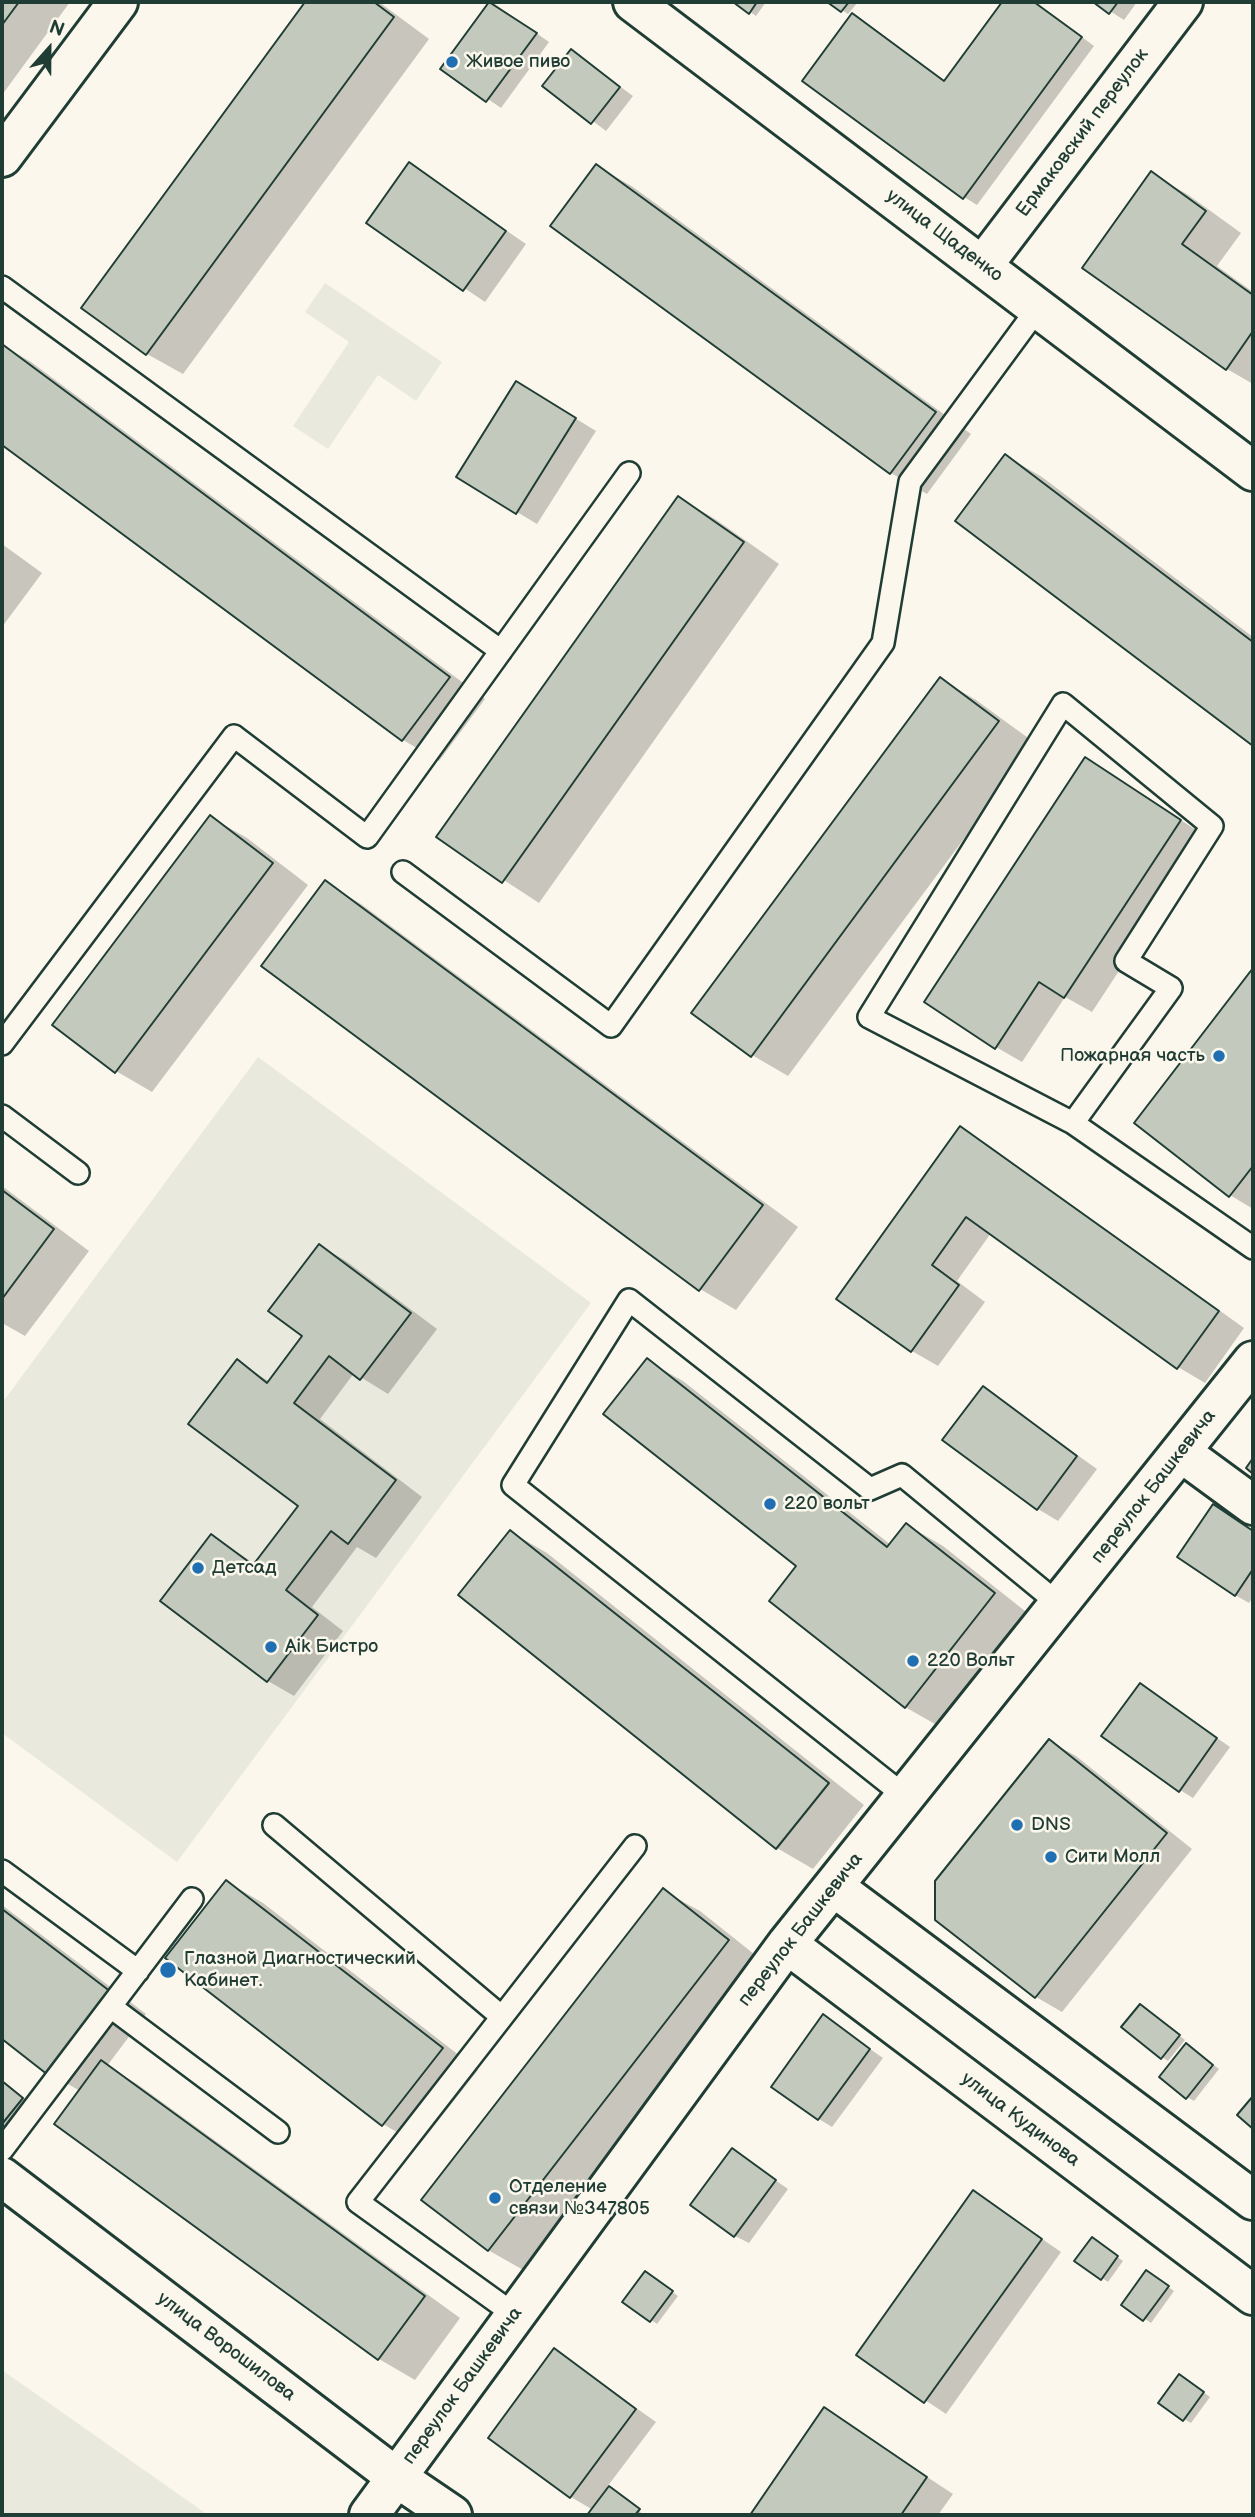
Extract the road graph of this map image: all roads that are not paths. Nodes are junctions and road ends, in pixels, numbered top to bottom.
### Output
1 (118, 2) edge
2 (633, 2) edge
3 (1183, 2) edge
4 (2, 157) edge
5 (983, 265) junction
6 (2, 286) edge
7 (1038, 308) junction
8 (1253, 471) edge
9 (629, 473) dead end
10 (501, 651) junction
11 (403, 872) dead end
12 (2, 1044) edge
13 (2, 1116) edge
14 (1073, 1123) junction
15 (78, 1173) dead end
16 (1253, 1248) edge
17 (1253, 1361) edge
18 (1182, 1453) junction
19 (1253, 1505) edge
20 (1060, 1605) junction
21 (906, 1797) junction
22 (274, 1825) dead end
23 (635, 1846) dead end
24 (2, 1871) edge
25 (834, 1887) junction
26 (192, 1899) dead end
27 (787, 1944) junction
28 (138, 1971) junction
29 (111, 2007) junction
30 (502, 2017) junction
31 (278, 2132) dead end
32 (2, 2150) edge
33 (2, 2177) edge
34 (1253, 2200) edge
35 (1253, 2295) edge
36 (515, 2315) junction
37 (396, 2477) junction
38 (369, 2515) edge
39 (452, 2515) edge

1 - 4 street
2 - 5 street, улица Щаденко
3 - 5 street, Ермаковский переулок
5 - 7 street, улица Щаденко
6 - 10 lane
7 - 8 street, улица Щаденко
7 - 11 lane
9 - 10 lane
10 - 12 lane
13 - 15 lane
14 - 14 lane
14 - 16 lane
17 - 18 street, переулок Башкевича
18 - 19 street
18 - 20 street, переулок Башкевича
20 - 21 street, переулок Башкевича
20 - 21 lane
21 - 25 street, переулок Башкевича
22 - 30 lane
23 - 30 lane
24 - 28 lane
25 - 27 street, переулок Башкевича
25 - 34 street
26 - 28 lane
27 - 35 street, улица Кудинова
27 - 36 street, переулок Башкевича
28 - 29 lane
29 - 31 lane
29 - 32 lane
30 - 36 lane
33 - 37 street, улица Ворошилова
36 - 37 street, переулок Башкевича
37 - 38 street, переулок Башкевича
37 - 39 street, улица Ворошилова

